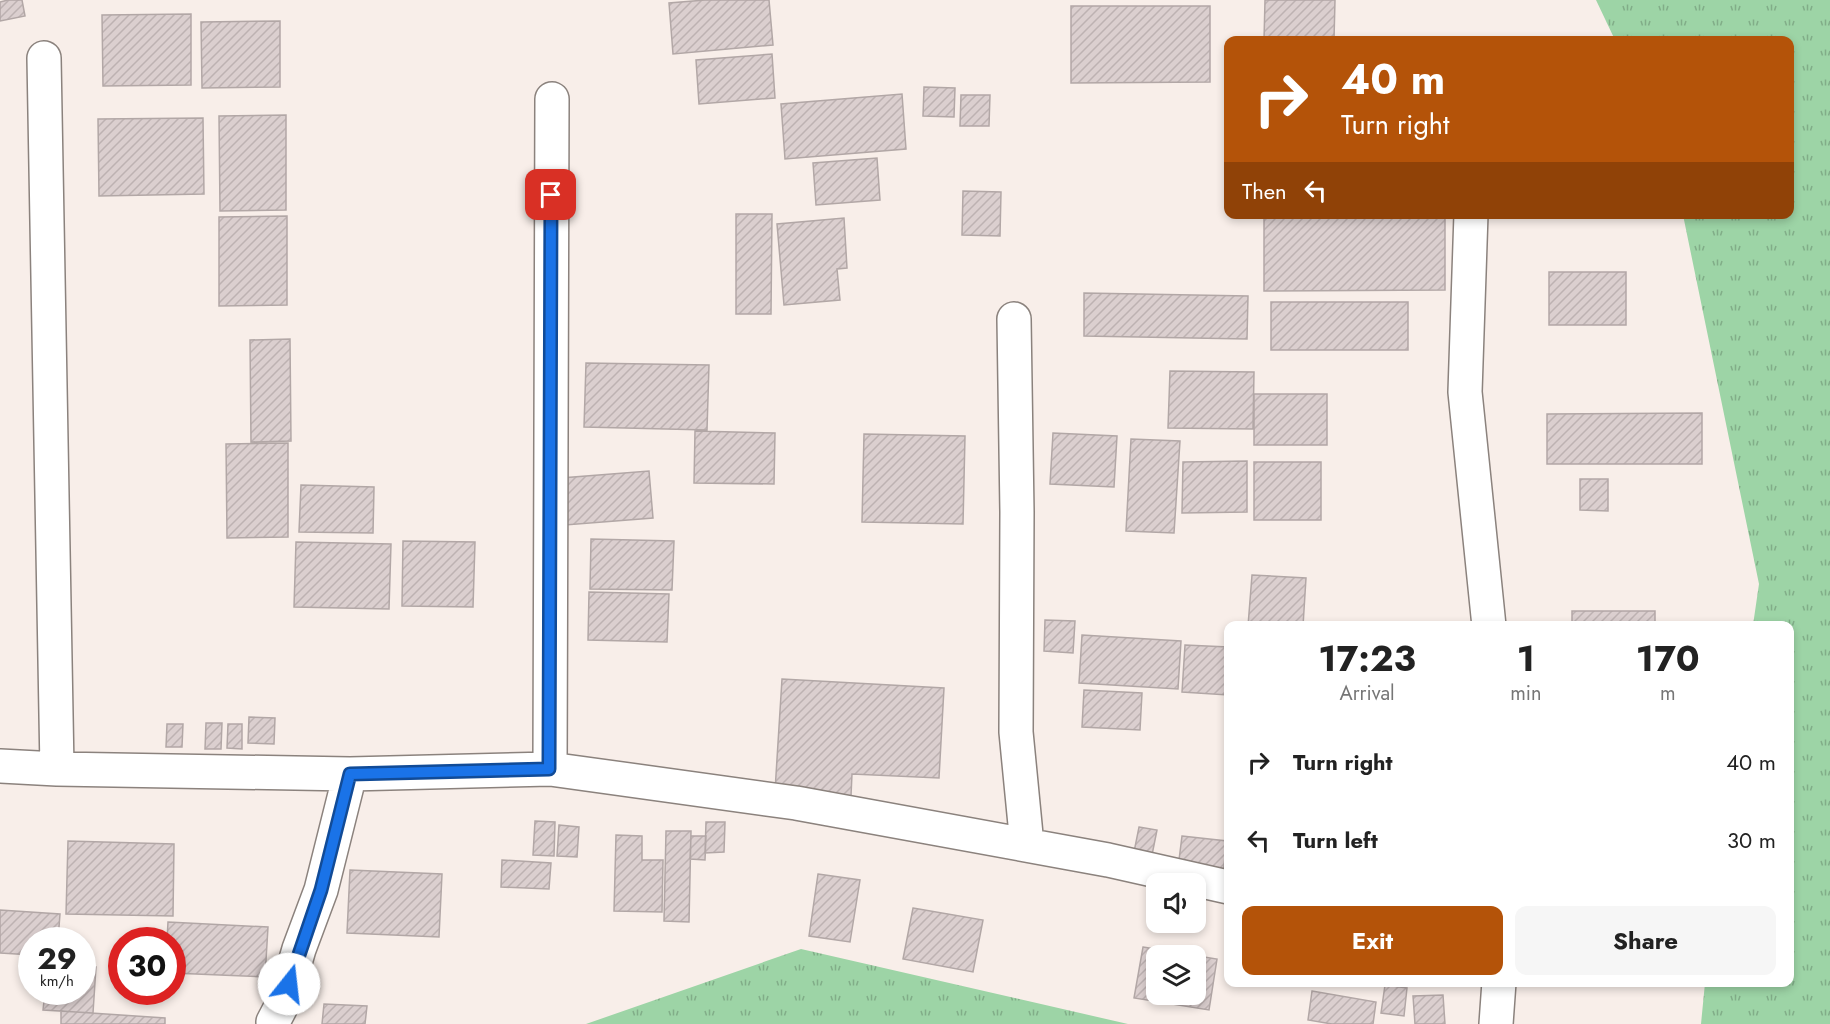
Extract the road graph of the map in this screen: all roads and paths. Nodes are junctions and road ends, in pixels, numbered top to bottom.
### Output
1 (44, 58) dead end
2 (552, 99) dead end
3 (1471, 219) edge
4 (1014, 319) dead end
5 (1488, 621) edge
6 (0, 766) edge
7 (57, 769) junction
8 (549, 769) junction
9 (350, 774) junction
10 (1027, 845) junction
11 (1224, 886) edge
12 (1499, 987) edge
13 (273, 1022) dead end
14 (1496, 1024) edge

1 - 7 street
2 - 8 street
3 - 5 street
4 - 10 street
6 - 7 street
7 - 9 street
8 - 9 street
8 - 10 street
9 - 13 street
10 - 11 street
12 - 14 street

